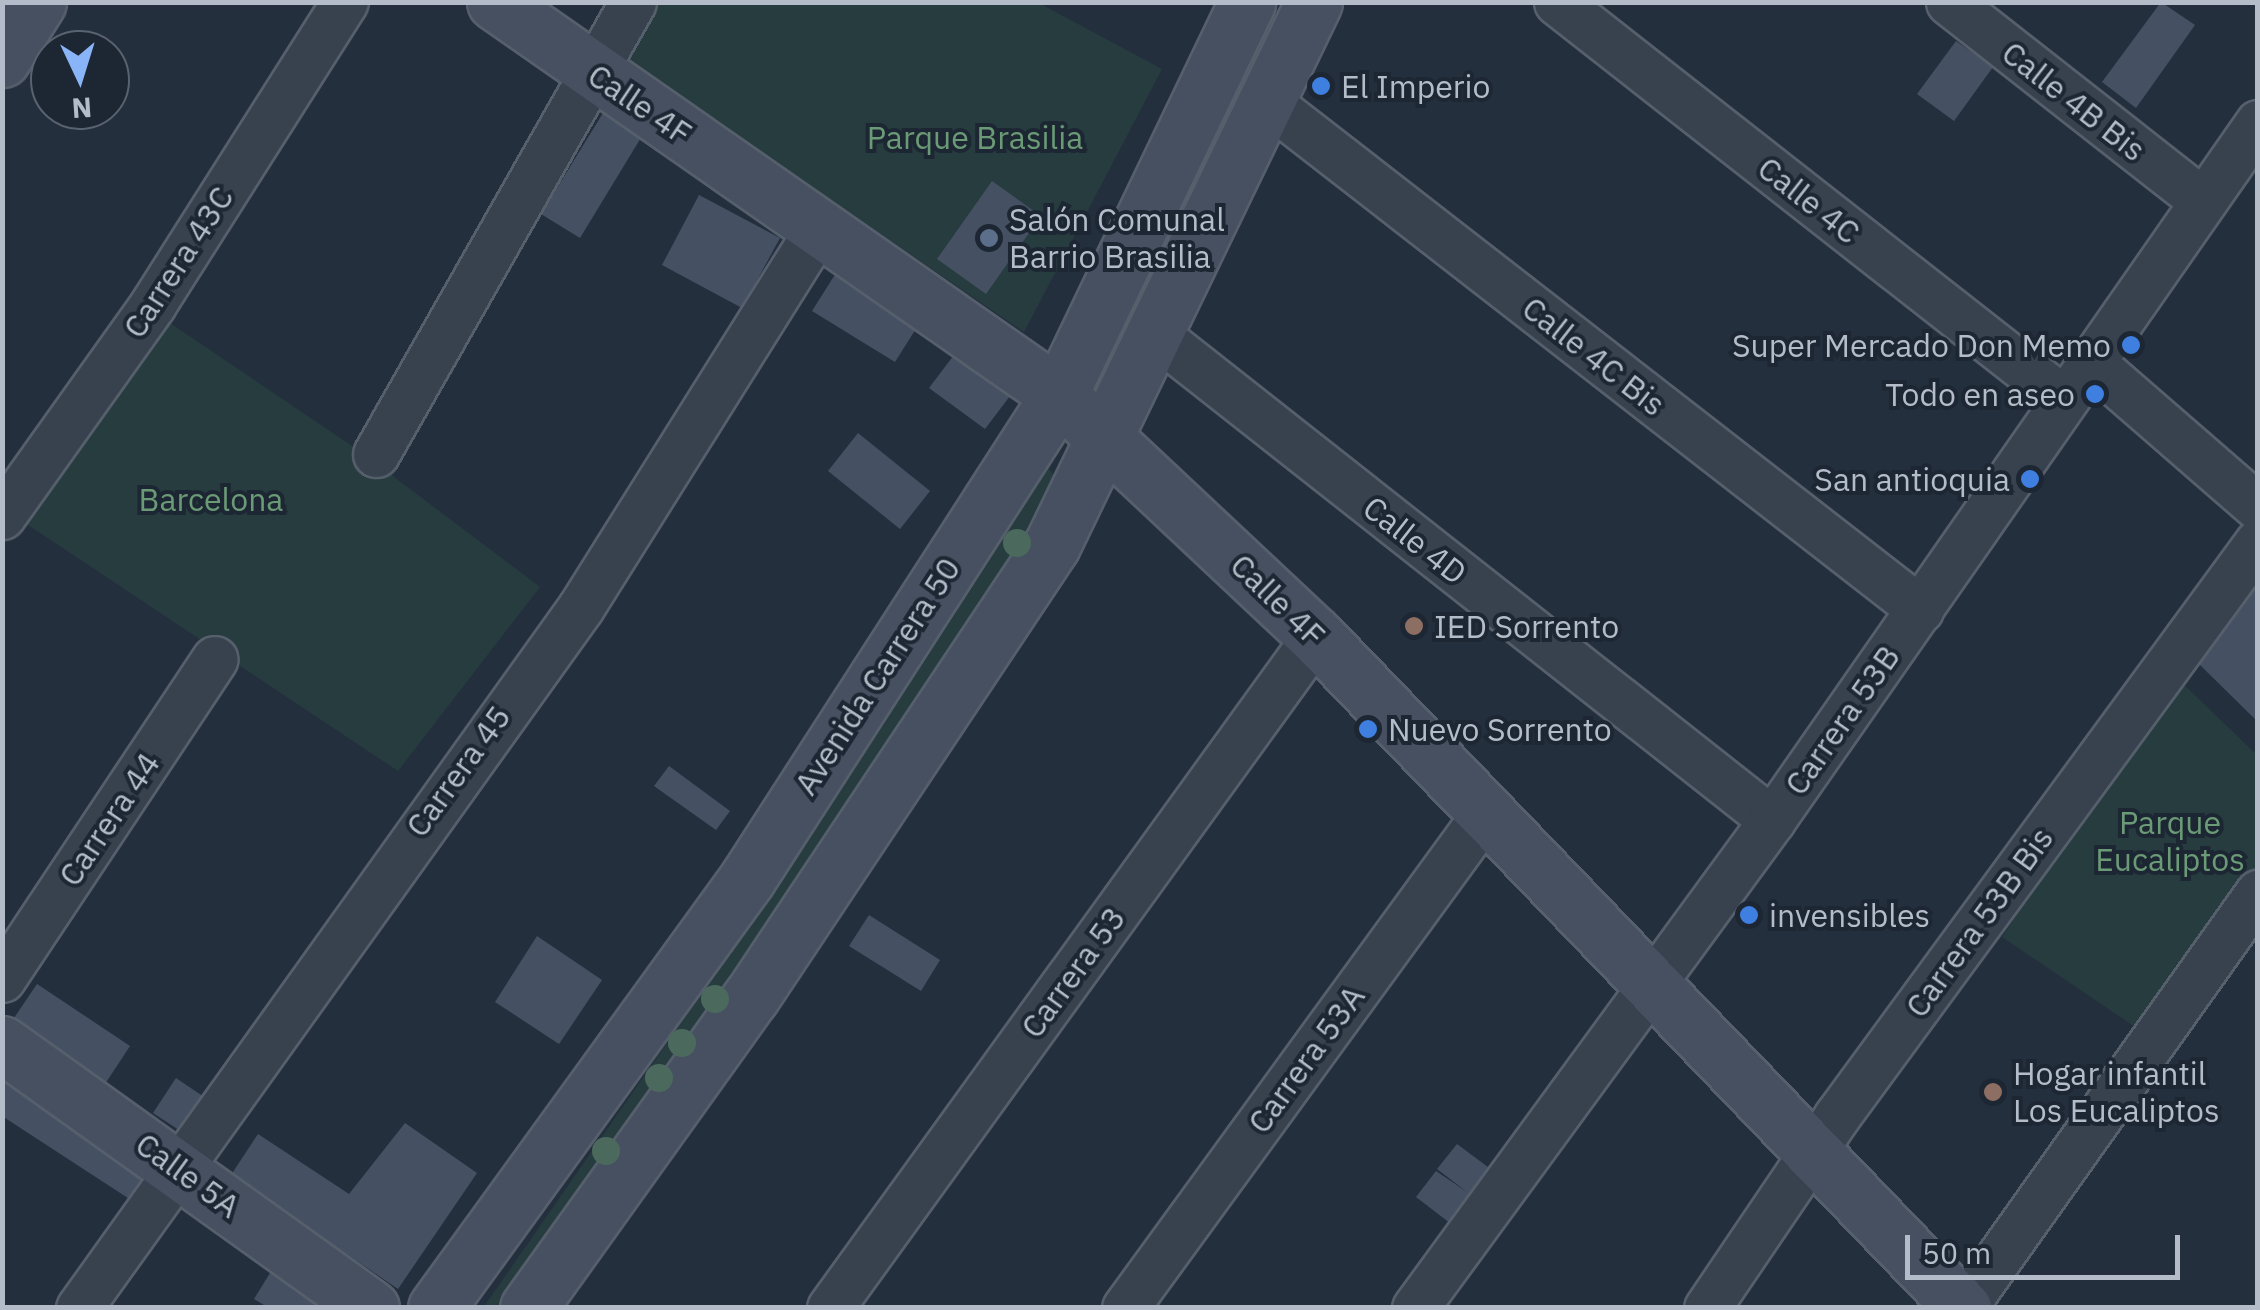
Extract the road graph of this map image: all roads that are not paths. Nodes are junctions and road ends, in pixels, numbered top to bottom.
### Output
1 (38, 2) edge
2 (345, 2) edge
3 (495, 2) edge
4 (632, 2) edge
5 (1247, 2) edge
6 (1314, 2) edge
7 (1557, 2) edge
8 (1949, 2) edge
9 (2, 59) edge
10 (596, 76) junction
11 (1268, 102) junction
12 (2258, 123) edge
13 (2200, 198) junction
14 (821, 224) junction
15 (1154, 333) junction
16 (2090, 361) junction
17 (1059, 395) junction
18 (2062, 398) junction
19 (1107, 441) junction
20 (376, 454) dead end
21 (2258, 508) edge
22 (2, 516) edge
23 (2258, 542) edge
24 (1920, 608) junction
25 (1316, 636) junction
26 (215, 660) dead end
27 (1487, 811) junction
28 (1772, 820) junction
29 (2258, 893) edge
30 (2, 979) edge
31 (1652, 979) junction
32 (2, 1044) edge
33 (1816, 1150) junction
34 (178, 1167) junction
35 (1964, 1306) edge
36 (79, 1308) edge
37 (372, 1308) edge
38 (436, 1308) edge
39 (528, 1308) edge
40 (830, 1308) edge
41 (1124, 1308) edge
42 (1415, 1308) edge
43 (1707, 1308) edge

1 - 9 main road
2 - 22 street, Carrera 43C
3 - 10 main road, Calle 4F
4 - 10 street
5 - 17 main road, Avenida Carrera 50
6 - 11 main road
7 - 18 street, Calle 4C
8 - 13 street, Calle 4B Bis
10 - 14 main road, Calle 4F
10 - 20 street
11 - 15 main road
11 - 24 street, Calle 4C Bis
12 - 13 street, Carrera 53B
13 - 16 street, Carrera 53B
14 - 17 main road, Calle 4F
14 - 34 street, Carrera 45
15 - 19 main road
15 - 28 street, Calle 4D
16 - 18 street, Carrera 53B
16 - 21 street
17 - 19 main road, Calle 4F
17 - 38 main road, Avenida Carrera 50
18 - 24 street, Carrera 53B
19 - 25 main road, Calle 4F
19 - 39 main road
23 - 33 street, Carrera 53B Bis
24 - 28 street, Carrera 53B
25 - 27 main road, Calle 4F
25 - 40 street, Carrera 53
26 - 30 street, Carrera 44
27 - 31 main road, Calle 4F
27 - 41 street, Carrera 53A
28 - 31 street, Carrera 53B
29 - 35 street
31 - 33 main road, Calle 4F
31 - 42 street, Carrera 53B
32 - 34 main road, Calle 5A
33 - 35 main road, Calle 4F
33 - 43 street, Carrera 53B Bis
34 - 36 street, Carrera 45
34 - 37 main road, Calle 5A

